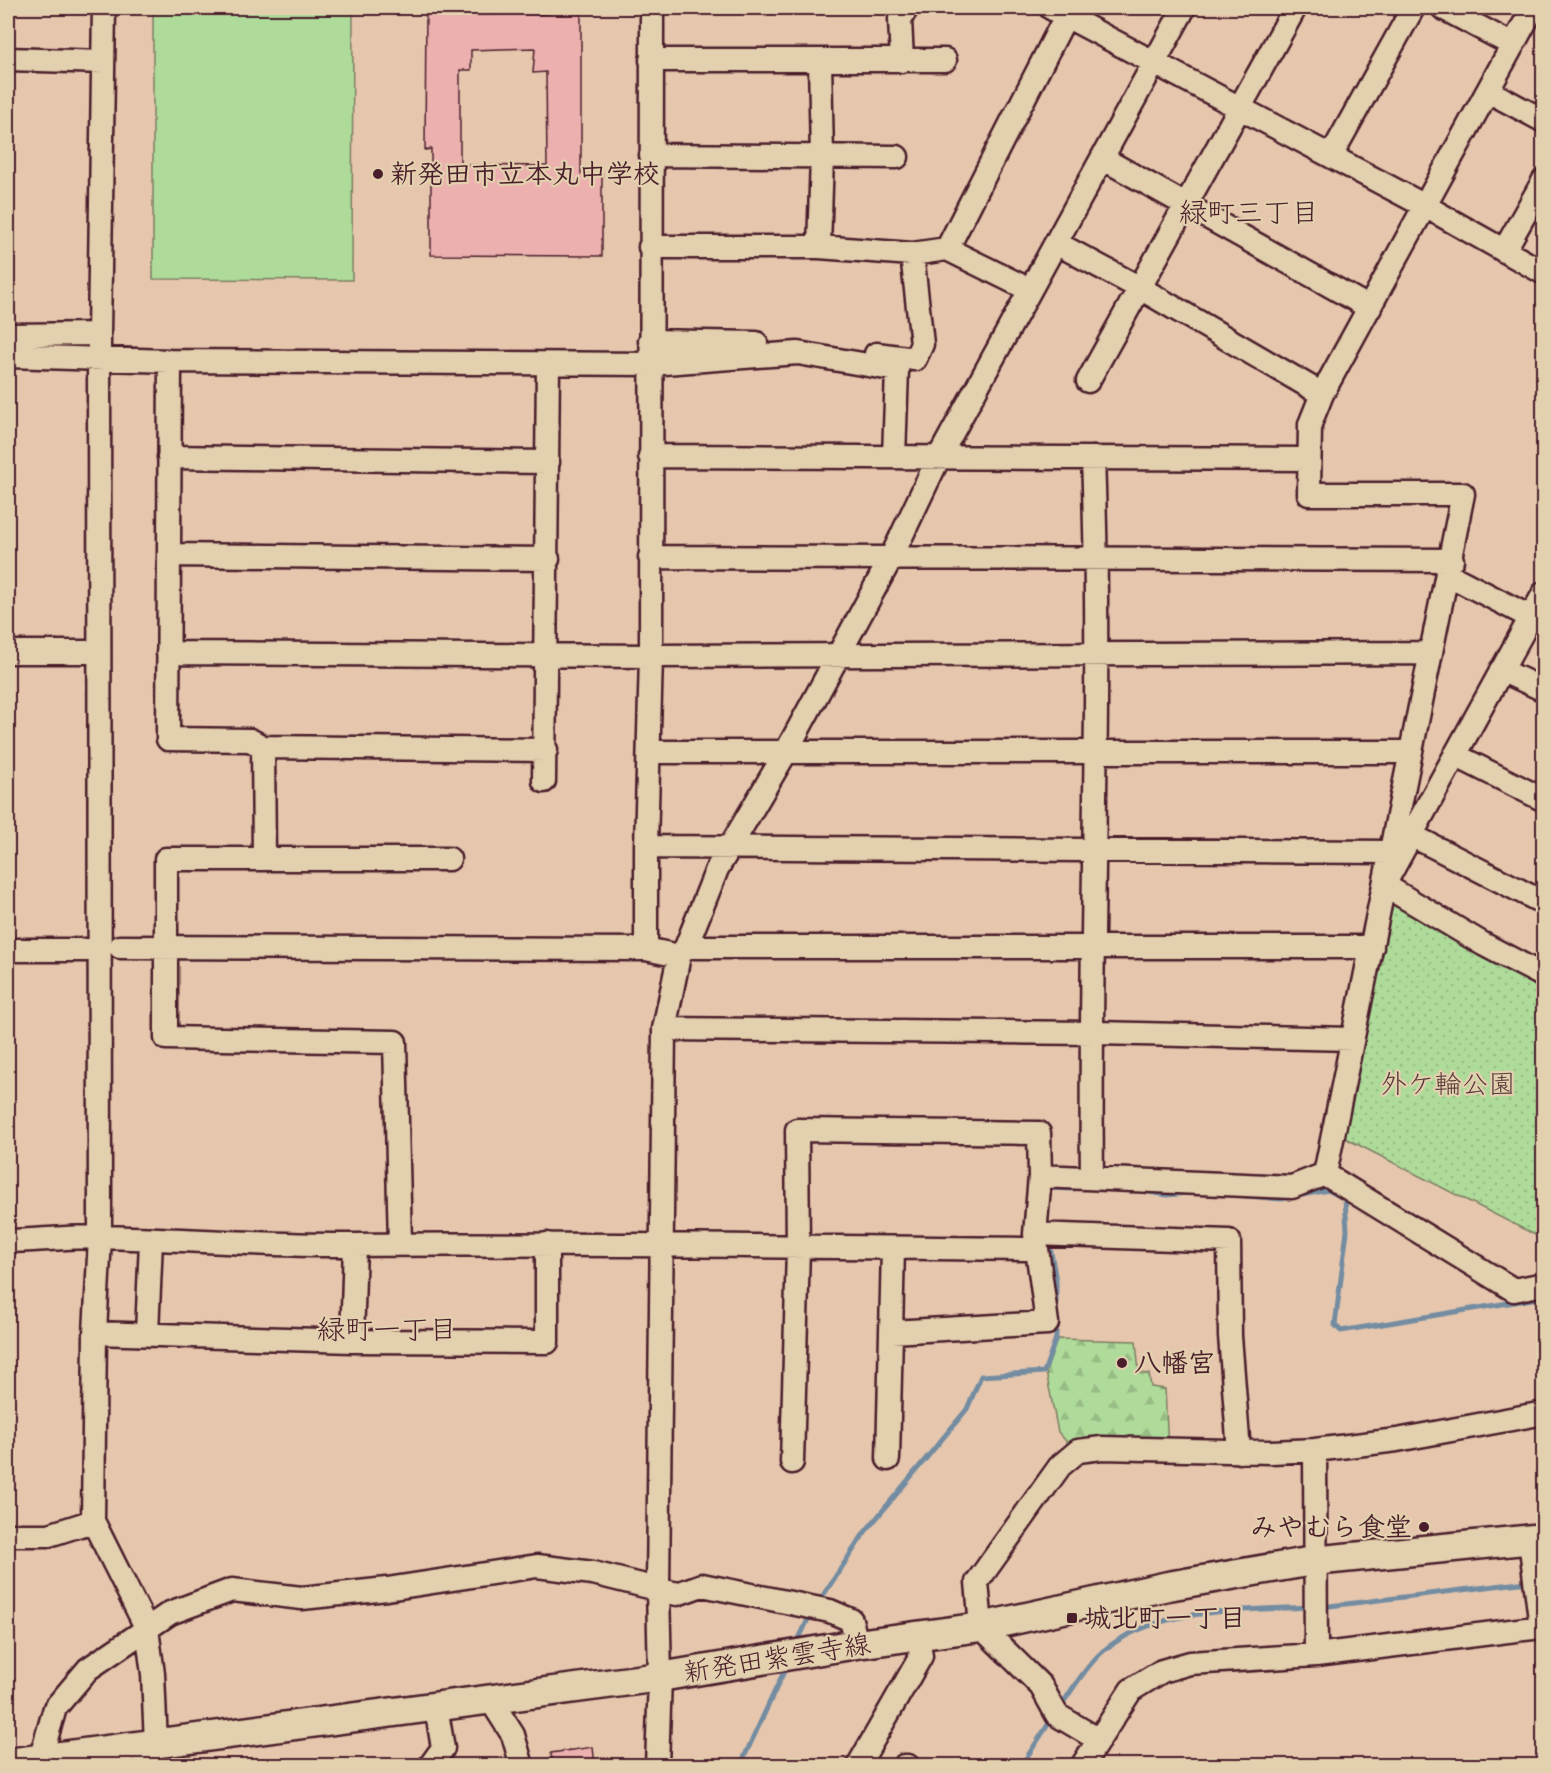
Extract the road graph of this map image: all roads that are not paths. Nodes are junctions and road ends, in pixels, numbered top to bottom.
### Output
1 (104, 8) edge
2 (652, 8) edge
3 (907, 8) edge
4 (1184, 8) edge
5 (1295, 8) edge
6 (1413, 8) edge
7 (1443, 8) edge
8 (1533, 8) edge
9 (1063, 10) edge
10 (1513, 45) junction
11 (8, 59) edge
12 (651, 60) junction
13 (945, 60) dead end
14 (902, 61) junction
15 (103, 62) junction
16 (820, 62) junction
17 (1154, 62) junction
18 (1488, 91) junction
19 (1240, 108) junction
20 (1544, 121) edge
21 (651, 156) junction
22 (1331, 156) junction
23 (822, 157) junction
24 (897, 157) dead end
25 (1101, 158) junction
26 (1544, 180) edge
27 (1185, 206) junction
28 (1425, 206) junction
29 (1056, 243) junction
30 (819, 247) junction
31 (650, 248) junction
32 (947, 249) junction
33 (1504, 251) junction
34 (912, 254) junction
35 (1544, 273) edge
36 (1140, 288) junction
37 (1030, 290) junction
38 (1370, 308) junction
39 (99, 334) junction
40 (8, 335) edge
41 (650, 341) junction
42 (8, 356) edge
43 (100, 360) junction
44 (170, 361) junction
45 (548, 364) junction
46 (651, 364) junction
47 (1088, 381) dead end
48 (1322, 394) junction
49 (650, 456) junction
50 (169, 457) junction
51 (894, 457) junction
52 (939, 457) junction
53 (1093, 458) junction
54 (1308, 459) junction
55 (548, 462) junction
56 (169, 555) junction
57 (650, 557) junction
58 (891, 558) junction
59 (1096, 558) junction
60 (548, 559) junction
61 (1450, 567) junction
62 (1544, 593) edge
63 (1530, 617) junction
64 (8, 652) edge
65 (99, 652) junction
66 (168, 653) junction
67 (1431, 653) junction
68 (1095, 654) junction
69 (547, 655) junction
70 (836, 655) junction
71 (651, 656) junction
72 (1501, 670) junction
73 (1544, 690) edge
74 (263, 747) junction
75 (546, 750) junction
76 (649, 752) junction
77 (786, 752) junction
78 (1094, 752) junction
79 (1411, 752) junction
80 (1455, 755) junction
81 (544, 781) dead end
82 (1544, 800) edge
83 (1411, 835) junction
84 (646, 847) junction
85 (732, 848) junction
86 (1093, 850) junction
87 (1391, 852) junction
88 (264, 857) junction
89 (449, 858) dead end
90 (1384, 885) junction
91 (1538, 900) dead end
92 (167, 946) junction
93 (1092, 947) junction
94 (1372, 947) junction
95 (109, 948) junction
96 (646, 949) junction
97 (8, 950) edge
98 (682, 951) junction
99 (1544, 976) edge
100 (664, 1029) junction
101 (1090, 1033) junction
102 (1353, 1040) junction
103 (1325, 1174) junction
104 (1040, 1176) junction
105 (1092, 1177) junction
106 (100, 1237) junction
107 (8, 1241) edge
108 (151, 1241) junction
109 (1036, 1242) junction
110 (400, 1243) junction
111 (547, 1244) junction
112 (664, 1244) junction
113 (355, 1245) junction
114 (893, 1248) junction
115 (798, 1249) junction
116 (1544, 1284) edge
117 (892, 1332) junction
118 (95, 1333) junction
119 (147, 1333) junction
120 (352, 1341) junction
121 (1544, 1413) edge
122 (1315, 1450) junction
123 (1239, 1452) junction
124 (888, 1459) dead end
125 (792, 1462) dead end
126 (93, 1521) junction
127 (8, 1535) edge
128 (1537, 1539) edge
129 (1314, 1561) junction
130 (658, 1589) junction
131 (981, 1627) junction
132 (147, 1629) junction
133 (918, 1637) junction
134 (857, 1644) junction
135 (1316, 1655) junction
136 (660, 1677) junction
137 (490, 1699) junction
138 (435, 1707) junction
139 (1099, 1740) junction
140 (151, 1755) edge
141 (8, 1763) edge
142 (45, 1763) edge
143 (859, 1765) edge
144 (430, 1766) edge
145 (522, 1766) edge
146 (657, 1766) edge
147 (1082, 1766) edge

1 - 15 street
2 - 12 street
3 - 14 street
4 - 17 street
5 - 19 street
6 - 22 street
7 - 10 street
8 - 10 street
9 - 17 street
9 - 32 street
10 - 18 street
11 - 15 street
12 - 16 street
12 - 21 street
13 - 14 street
14 - 16 street
15 - 39 street
16 - 23 street
17 - 19 street
17 - 25 street
18 - 20 street
18 - 28 street
19 - 22 street
19 - 27 street
21 - 23 street
21 - 31 street
22 - 28 street
23 - 24 street
23 - 30 street
25 - 27 street
25 - 29 street
26 - 33 street
27 - 36 street
27 - 38 street
28 - 33 street
28 - 38 street
29 - 36 street
29 - 37 street
30 - 31 street
30 - 34 street
31 - 41 street
32 - 34 street
32 - 37 street
33 - 35 street
34 - 41 street
36 - 47 street
36 - 48 street
37 - 52 street
38 - 48 street
39 - 40 street
39 - 43 street
41 - 46 street
42 - 43 street
43 - 44 street
43 - 65 street
44 - 45 street
44 - 50 street
45 - 46 street
45 - 55 street
46 - 49 street
46 - 51 street
48 - 54 street
49 - 51 street
49 - 57 street
50 - 55 street
50 - 56 street
51 - 52 street
52 - 53 street
52 - 58 street
53 - 54 street
53 - 59 street
54 - 61 street
55 - 60 street
56 - 60 street
56 - 66 street
57 - 58 street
57 - 71 street
58 - 59 street
58 - 70 street
59 - 61 street
59 - 68 street
60 - 69 street
61 - 63 street
61 - 67 street
62 - 63 street
63 - 72 street
64 - 65 street
65 - 95 street
66 - 69 street
66 - 74 street
67 - 68 street
67 - 79 street
68 - 70 street
68 - 78 street
69 - 71 street
69 - 75 street
70 - 71 street
70 - 77 street
71 - 76 street
72 - 73 street
72 - 80 street
74 - 75 street
74 - 88 street
75 - 81 street
76 - 77 street
76 - 84 street
77 - 78 street
77 - 85 street
78 - 79 street
78 - 86 street
79 - 87 street
80 - 82 street
80 - 83 street
83 - 90 street
83 - 91 street
84 - 85 street
84 - 96 street
85 - 86 street
85 - 98 street
86 - 87 street
86 - 93 street
87 - 90 street
88 - 89 street
88 - 92 street
90 - 94 street
90 - 99 street
92 - 95 street
92 - 96 street
92 - 110 street
93 - 94 street
93 - 98 street
93 - 101 street
94 - 102 street
95 - 97 street
95 - 106 street
96 - 98 street
98 - 100 street
100 - 101 street
100 - 112 street
101 - 102 street
101 - 105 street
102 - 103 street
103 - 105 street
103 - 116 street
104 - 105 street
104 - 109 street
104 - 115 street
106 - 107 street
106 - 108 street
106 - 118 street
108 - 113 street
108 - 119 street
109 - 114 street
109 - 117 street
109 - 123 street
110 - 111 street
110 - 113 street
111 - 112 street
111 - 120 street
112 - 115 street
112 - 130 street
113 - 120 street
114 - 115 street
114 - 117 street
115 - 125 street
117 - 124 street
118 - 119 street
118 - 126 street
119 - 120 street
121 - 122 street
122 - 123 street
122 - 129 street
123 - 131 street
126 - 127 street
126 - 132 street
128 - 129 main road, 新発田紫雲寺線
128 - 135 street
129 - 131 main road, 新発田紫雲寺線
129 - 135 street
130 - 132 street
130 - 134 street
130 - 136 street
131 - 133 main road, 新発田紫雲寺線
131 - 139 street
132 - 140 street
132 - 142 street
133 - 134 main road, 新発田紫雲寺線
133 - 143 street
134 - 136 main road, 新発田紫雲寺線
135 - 139 street
136 - 137 main road, 新発田紫雲寺線
136 - 146 street
137 - 138 main road, 新発田紫雲寺線
137 - 145 street
138 - 140 main road, 新発田紫雲寺線
138 - 144 street
139 - 147 street
140 - 142 main road, 新発田紫雲寺線
141 - 142 main road, 新発田紫雲寺線

